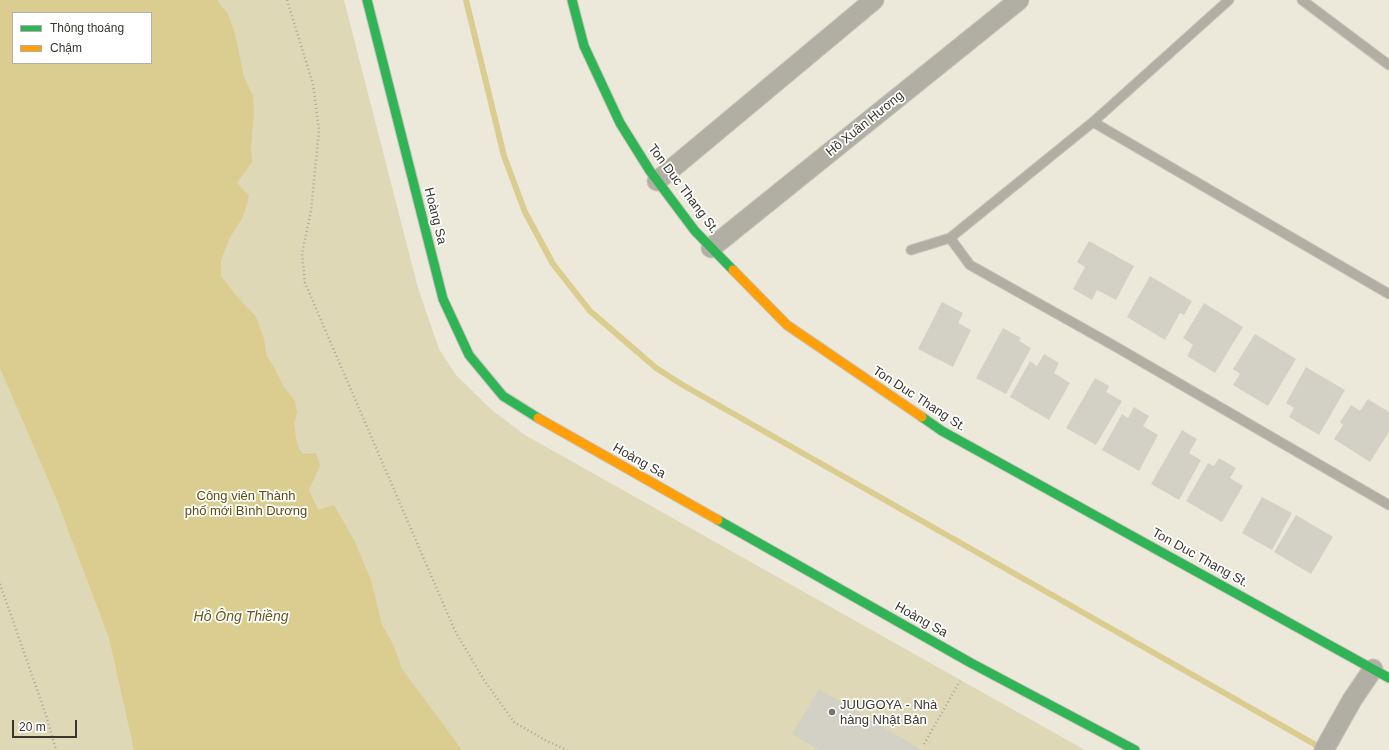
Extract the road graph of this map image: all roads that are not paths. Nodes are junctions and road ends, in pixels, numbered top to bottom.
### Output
1 (367, 0) edge
2 (572, 0) edge
3 (874, 0) edge
4 (1019, 0) edge
5 (1229, 0) edge
6 (1302, 0) edge
7 (1389, 64) edge
8 (1093, 122) junction
9 (657, 180) junction
10 (950, 238) junction
11 (711, 248) junction
12 (911, 250) dead end
13 (1389, 294) edge
14 (1389, 505) edge
15 (1381, 673) edge
16 (1135, 750) edge
17 (1324, 750) edge

1 - 16 street, Hoàng Sa
2 - 9 street, Ton Duc Thang St.
3 - 9 street
4 - 11 street, Hồ Xuân Hương
5 - 8 lane
6 - 7 lane
8 - 10 lane
8 - 13 lane
9 - 11 street, Ton Duc Thang St.
10 - 12 lane
10 - 14 lane
11 - 15 street, Ton Duc Thang St.
15 - 17 street

